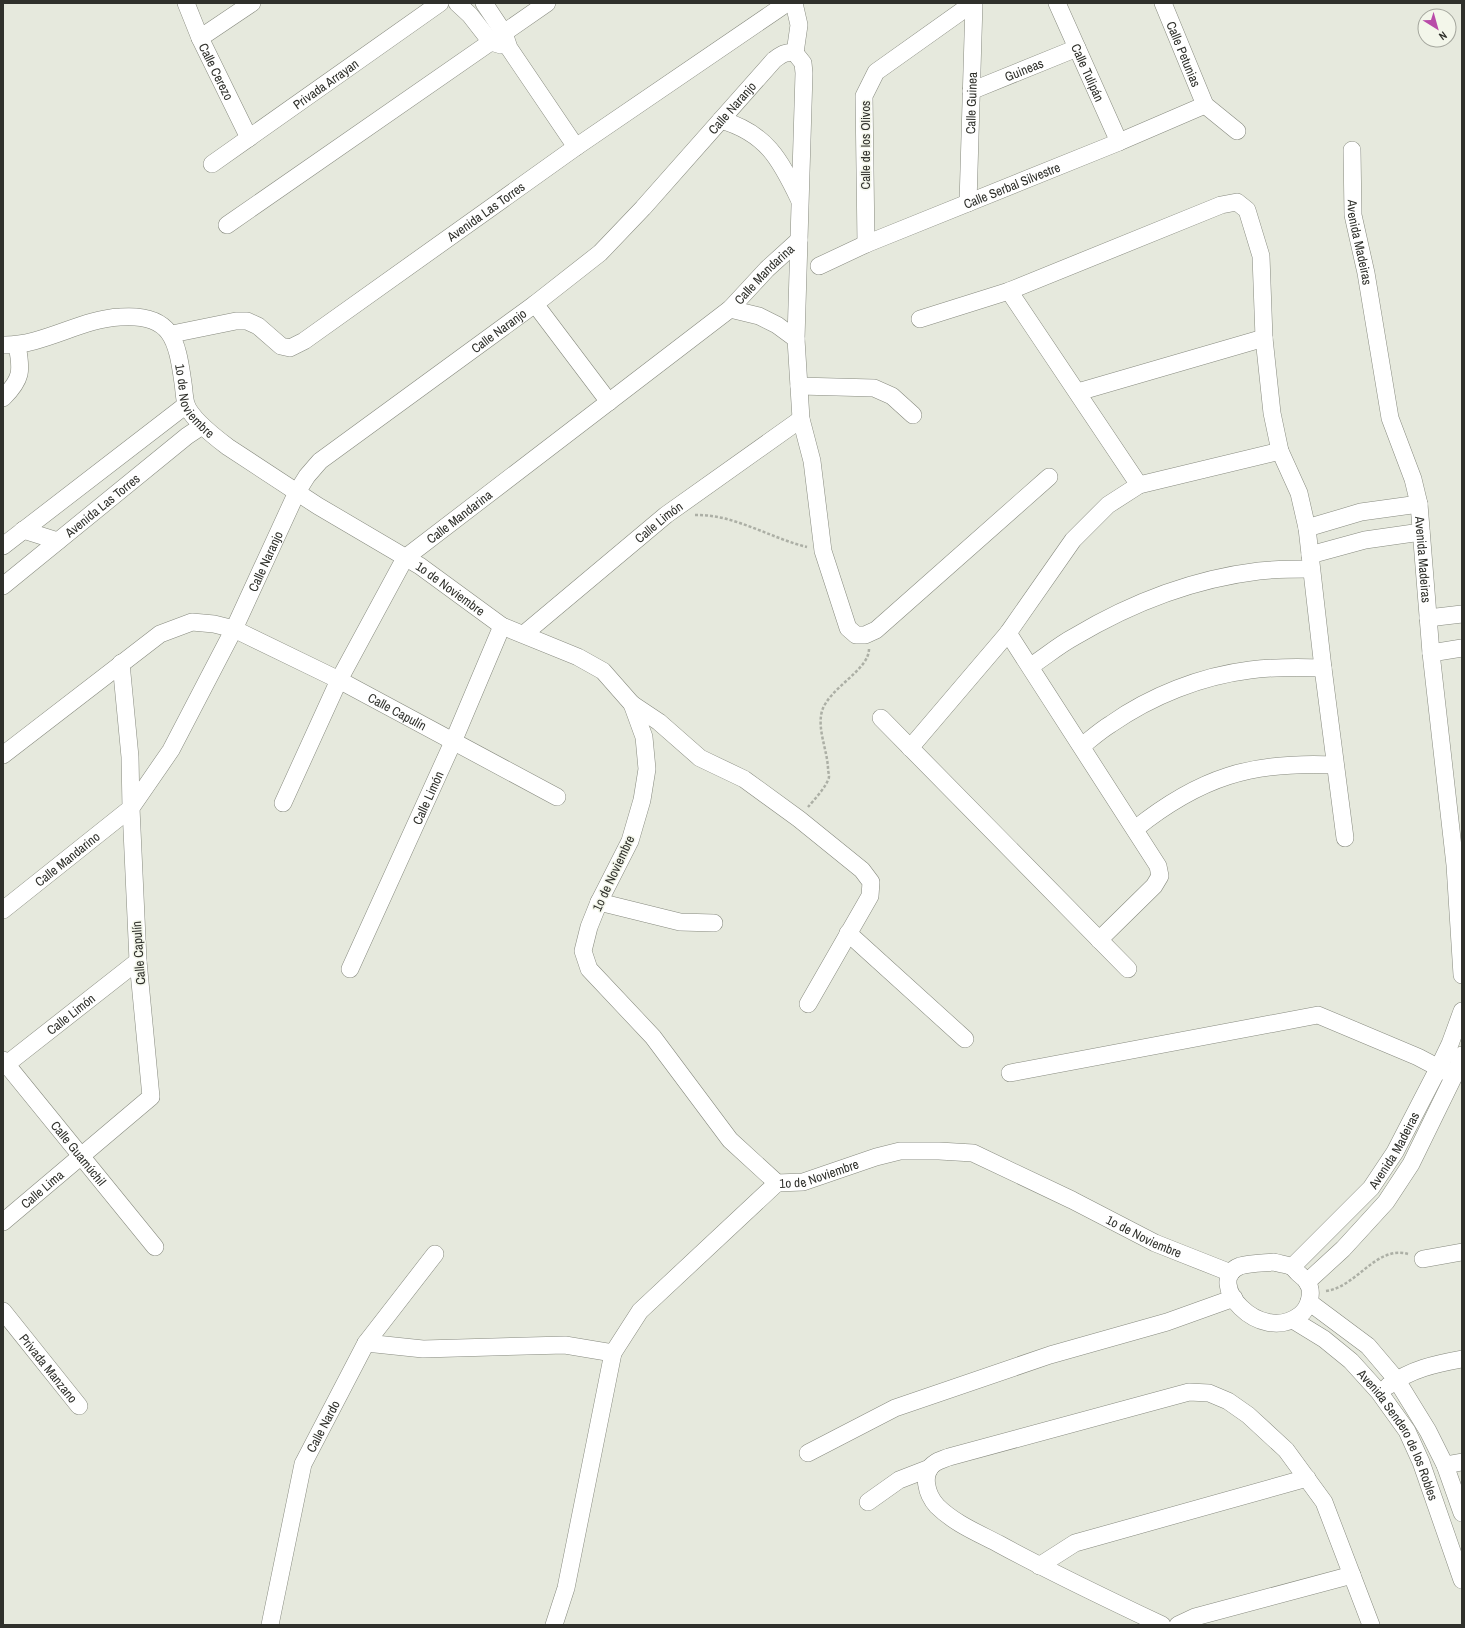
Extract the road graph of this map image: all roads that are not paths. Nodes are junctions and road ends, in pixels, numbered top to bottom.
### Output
1 (186, 3) edge
2 (252, 3) edge
3 (440, 3) edge
4 (457, 3) edge
5 (484, 3) edge
6 (546, 3) edge
7 (787, 3) edge
8 (794, 3) edge
9 (973, 3) edge
10 (1057, 3) edge
11 (1163, 3) edge
12 (200, 38) junction
13 (501, 41) junction
14 (1077, 48) junction
15 (795, 53) junction
16 (971, 92) junction
17 (1205, 105) junction
18 (721, 120) junction
19 (1237, 131) dead end
20 (249, 138) junction
21 (1119, 142) junction
22 (576, 147) junction
23 (1352, 150) dead end
24 (212, 164) dead end
25 (800, 203) junction
26 (968, 203) junction
27 (227, 225) dead end
28 (799, 240) junction
29 (866, 244) junction
30 (819, 266) dead end
31 (1009, 291) junction
32 (535, 304) junction
33 (730, 309) junction
34 (920, 319) dead end
35 (172, 334) junction
36 (1264, 338) junction
37 (796, 339) junction
38 (10, 345) edge
39 (799, 386) junction
40 (1078, 392) junction
41 (3, 398) edge
42 (609, 402) junction
43 (186, 405) junction
44 (913, 415) dead end
45 (801, 419) junction
46 (202, 426) junction
47 (1280, 451) junction
48 (1049, 476) dead end
49 (1139, 485) junction
50 (298, 492) junction
51 (1419, 504) junction
52 (1307, 528) junction
53 (23, 530) junction
54 (1421, 532) junction
55 (58, 541) junction
56 (3, 546) edge
57 (405, 558) junction
58 (1310, 562) junction
59 (3, 586) edge
60 (1462, 614) edge
61 (1428, 618) junction
62 (502, 626) junction
63 (234, 629) junction
64 (1008, 633) junction
65 (524, 634) junction
66 (1462, 648) edge
67 (1431, 653) junction
68 (121, 663) junction
69 (1031, 666) junction
70 (1323, 668) junction
71 (339, 680) junction
72 (632, 704) junction
73 (881, 718) dead end
74 (453, 742) junction
75 (1082, 746) junction
76 (910, 748) junction
77 (3, 755) edge
78 (1336, 765) junction
79 (557, 797) dead end
80 (283, 803) dead end
81 (134, 804) junction
82 (1135, 829) junction
83 (1345, 838) dead end
84 (599, 902) junction
85 (3, 910) edge
86 (714, 924) dead end
87 (848, 933) junction
88 (1099, 940) junction
89 (138, 961) junction
90 (350, 969) dead end
91 (1128, 969) dead end
92 (1462, 974) edge
93 (808, 1004) dead end
94 (1462, 1011) edge
95 (965, 1039) dead end
96 (1458, 1050) edge
97 (4, 1063) edge
98 (1439, 1067) junction
99 (1010, 1073) dead end
100 (1454, 1076) junction
101 (151, 1097) joint
102 (81, 1156) junction
103 (777, 1183) junction
104 (1371, 1188) junction
105 (1386, 1202) junction
106 (3, 1222) edge
107 (155, 1247) dead end
108 (1462, 1252) edge
109 (435, 1254) dead end
110 (1423, 1259) road end
111 (1292, 1267) junction
112 (1231, 1273) junction
113 (1309, 1292) junction
114 (1234, 1298) junction
115 (1293, 1320) junction
116 (6, 1321) edge
117 (366, 1343) junction
118 (613, 1353) junction
119 (1462, 1359) edge
120 (1396, 1379) junction
121 (1379, 1392) junction
122 (79, 1406) dead end
123 (808, 1453) dead end
124 (1462, 1462) edge
125 (1445, 1465) junction
126 (930, 1468) junction
127 (1307, 1478) junction
128 (868, 1502) dead end
129 (1462, 1513) edge
130 (1039, 1566) junction
131 (1352, 1575) junction
132 (1462, 1580) edge
133 (270, 1625) edge
134 (554, 1625) edge
135 (1162, 1625) edge
136 (1178, 1625) edge
137 (1371, 1625) edge

1 - 12 street, Calle Cerezo
2 - 12 street
3 - 20 street, Privada Arrayan
4 - 13 street
5 - 13 street
6 - 13 street
7 - 22 street, Avenida Las Torres
8 - 15 street
9 - 16 street, Calle Guinea
9 - 29 street, Calle de los Olivos
10 - 14 street, Calle Tulipán
11 - 17 street, Calle Petunias
12 - 20 street, Calle Cerezo
13 - 22 street
13 - 27 street
14 - 16 street, Guineas
14 - 21 street, Calle Tulipán
15 - 18 street, Calle Naranjo
15 - 25 street
16 - 26 street, Calle Guinea
17 - 19 street
17 - 21 street, Calle Serbal Silvestre
18 - 25 street
18 - 32 street, Calle Naranjo
20 - 24 street, Privada Arrayan
21 - 26 street, Calle Serbal Silvestre
22 - 35 street, Avenida Las Torres
23 - 51 street, Avenida Madeiras
25 - 28 street
26 - 29 street, Calle Serbal Silvestre
28 - 33 street, Calle Mandarina
28 - 37 street
29 - 30 street, Calle Serbal Silvestre
31 - 34 street
31 - 36 street
31 - 40 street
32 - 42 street
32 - 50 street, Calle Naranjo
33 - 37 street, Calle Mandarina
33 - 42 street, Calle Mandarina
35 - 38 street
35 - 43 street, 1o de Noviembre
36 - 40 street
36 - 47 street
37 - 39 street
38 - 41 street
39 - 44 street
39 - 45 street
40 - 49 street
42 - 57 street, Calle Mandarina
43 - 46 street, 1o de Noviembre
43 - 53 street
45 - 48 street
45 - 65 street, Calle Limón
46 - 50 street, 1o de Noviembre
46 - 55 street, Avenida Las Torres
47 - 49 street
47 - 52 street
49 - 64 street
50 - 57 street, 1o de Noviembre
50 - 63 street, Calle Naranjo
51 - 52 street
51 - 54 street, Avenida Madeiras
52 - 58 street
53 - 55 street
53 - 56 street
54 - 58 street
54 - 61 street, Avenida Madeiras
55 - 59 street, Avenida Las Torres
57 - 62 street, 1o de Noviembre
57 - 71 street, Calle Mandarina
58 - 69 street
58 - 70 street
60 - 61 street
61 - 67 street, Avenida Madeiras
62 - 65 street, 1o de Noviembre
62 - 74 street, Calle Limón
63 - 68 street
63 - 71 street, Calle Capulín
63 - 81 street, Calle Naranjo
64 - 69 street
64 - 76 street
65 - 72 street, 1o de Noviembre
66 - 67 street
67 - 92 street, Avenida Madeiras
68 - 77 street
68 - 81 street, Calle Capulín
69 - 75 street
70 - 75 street
70 - 78 street
71 - 74 street, Calle Capulín
71 - 80 street, Calle Mandarina
72 - 84 street, 1o de Noviembre
72 - 87 street
73 - 76 street
74 - 79 street, Calle Capulín
74 - 90 street, Calle Limón
75 - 82 street
76 - 88 street
78 - 82 street
78 - 83 street
81 - 85 street, Calle Mandarino
81 - 89 street, Calle Capulín
82 - 88 street
84 - 86 street
84 - 103 street, 1o de Noviembre
87 - 93 street
87 - 95 street
88 - 91 street
89 - 97 street, Calle Limón
89 - 101 street, Calle Capulín
94 - 96 street, Avenida Madeiras
96 - 98 street, Avenida Madeiras
96 - 100 street, Avenida Madeiras
97 - 102 street, Calle Guamúchil
98 - 99 street
98 - 100 street
98 - 104 street, Avenida Madeiras
100 - 105 street, Avenida Madeiras
101 - 102 street, Calle Lima
102 - 106 street, Calle Lima
102 - 107 street, Calle Guamúchil
103 - 112 street, 1o de Noviembre
103 - 118 street
104 - 105 street
104 - 111 street, Avenida Madeiras
105 - 113 street, Avenida Madeiras
108 - 110 street
109 - 117 street, Calle Nardo
111 - 112 street
111 - 113 street
112 - 114 street
113 - 115 street
113 - 120 street, Avenida Sendero de los Robles
114 - 115 street
114 - 123 street
115 - 121 street, Avenida Sendero de los Robles
116 - 122 street, Privada Manzano
117 - 118 street
117 - 133 street, Calle Nardo
118 - 134 street
119 - 120 street
120 - 121 street
120 - 125 street, Avenida Sendero de los Robles
121 - 132 street, Avenida Sendero de los Robles
124 - 125 street
125 - 129 street, Avenida Sendero de los Robles
126 - 127 street
126 - 128 street
126 - 130 street
127 - 130 street
127 - 131 street
130 - 135 street
131 - 136 street
131 - 137 street

